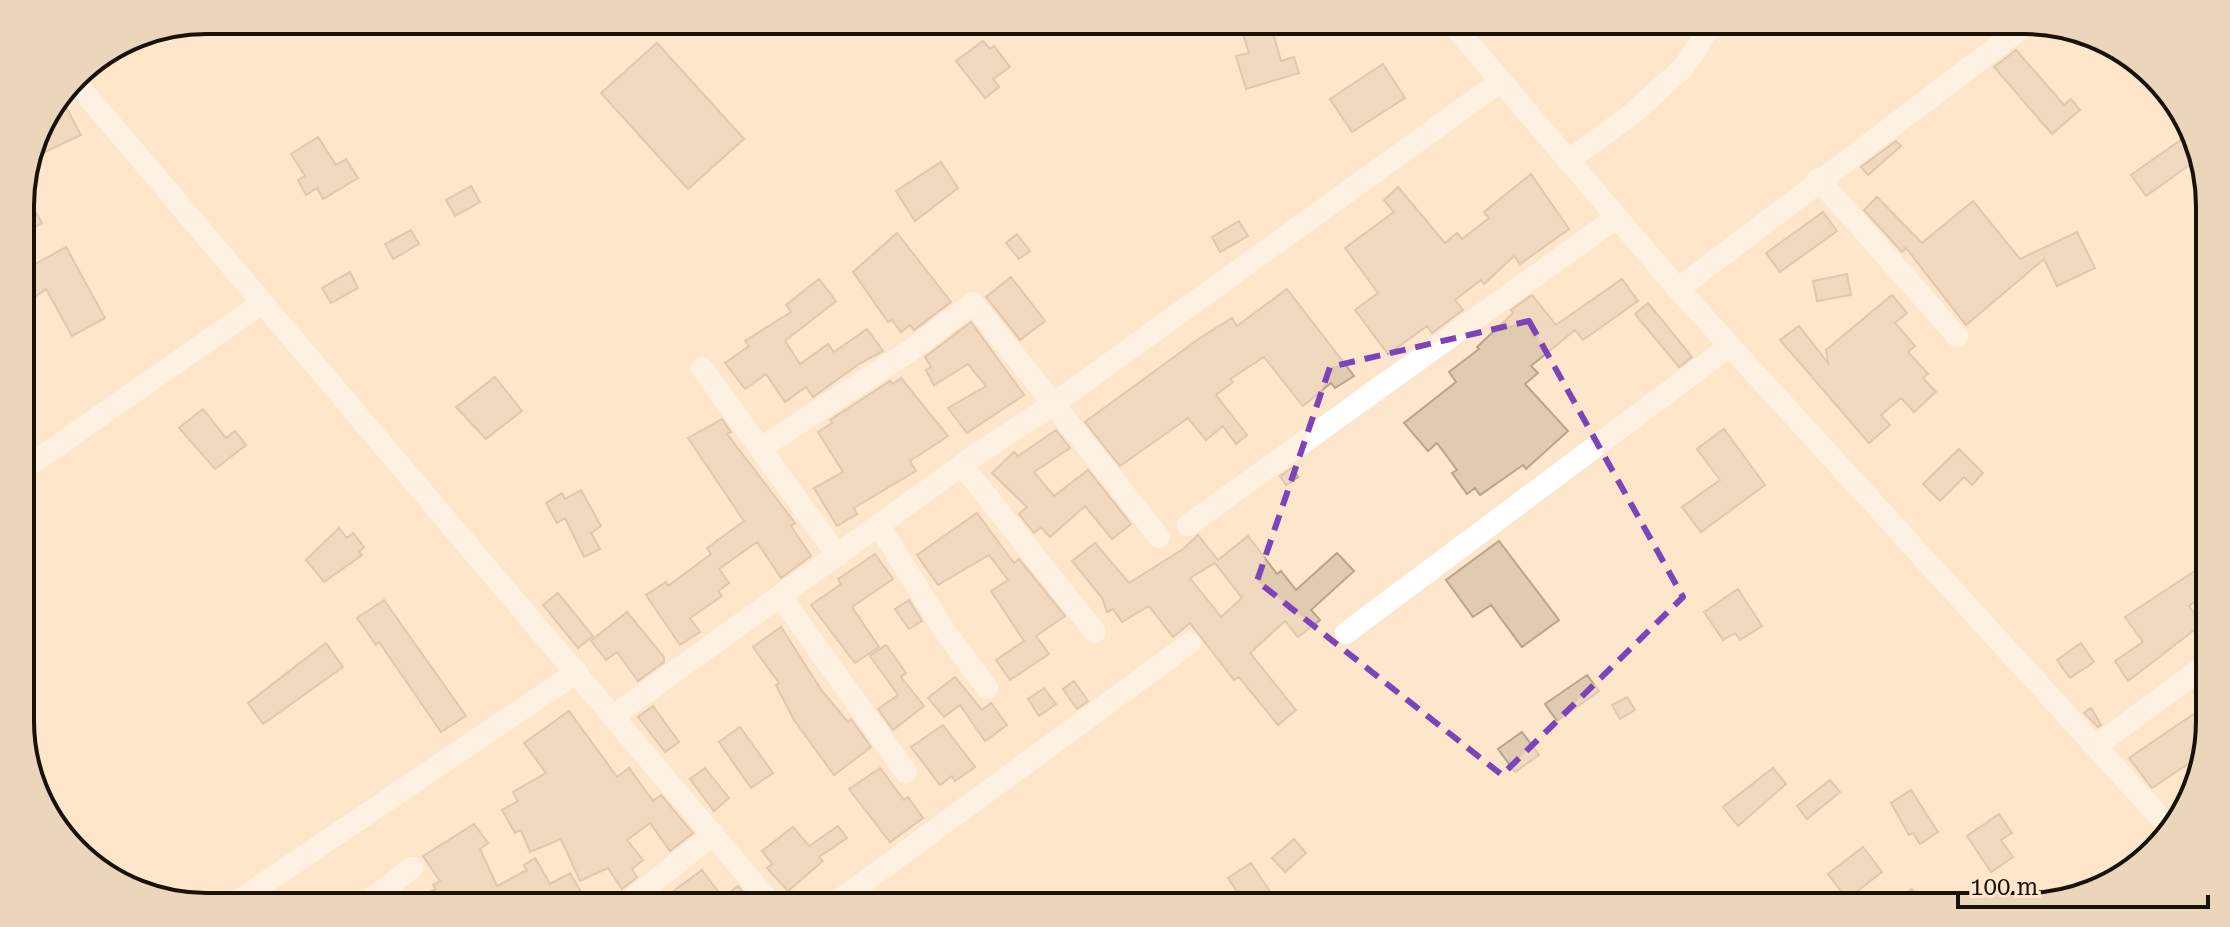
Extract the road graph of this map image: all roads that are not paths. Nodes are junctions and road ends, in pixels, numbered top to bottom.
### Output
1 (1461, 34) edge
2 (1706, 34) edge
3 (2013, 34) edge
4 (1501, 81) junction
5 (81, 89) edge
6 (1568, 161) junction
7 (1818, 179) junction
8 (1616, 218) junction
9 (1678, 289) junction
10 (262, 303) junction
11 (1957, 336) dead end
12 (1730, 346) junction
13 (702, 368) dead end
14 (1052, 405) junction
15 (761, 448) junction
16 (34, 462) edge
17 (962, 465) junction
18 (1188, 525) dead end
19 (879, 526) junction
20 (1159, 537) dead end
21 (838, 556) junction
22 (781, 597) junction
23 (1095, 632) dead end
24 (1346, 633) dead end
25 (1190, 643) dead end
26 (577, 672) junction
27 (2196, 672) edge
28 (987, 688) dead end
29 (613, 716) junction
30 (2096, 746) junction
31 (906, 772) dead end
32 (2163, 821) edge
33 (714, 834) junction
34 (412, 868) dead end
35 (250, 893) edge
36 (379, 893) edge
37 (640, 893) edge
38 (762, 893) edge
39 (849, 893) edge

1 - 4 street
2 - 6 street
3 - 7 street
4 - 6 street
4 - 14 street
5 - 10 street
6 - 8 street
7 - 9 street
7 - 11 street
8 - 9 street
8 - 18 street
9 - 12 street
10 - 16 street
10 - 26 street
12 - 24 street
12 - 30 street
13 - 15 street
14 - 15 street
14 - 17 street
14 - 20 street
15 - 21 street
17 - 19 street
17 - 23 street
19 - 21 street
19 - 28 street
21 - 22 street
22 - 29 street
22 - 31 street
25 - 39 street
26 - 29 street
26 - 35 street
27 - 30 street
29 - 33 street
30 - 32 street
33 - 37 street
33 - 38 street
34 - 36 street

